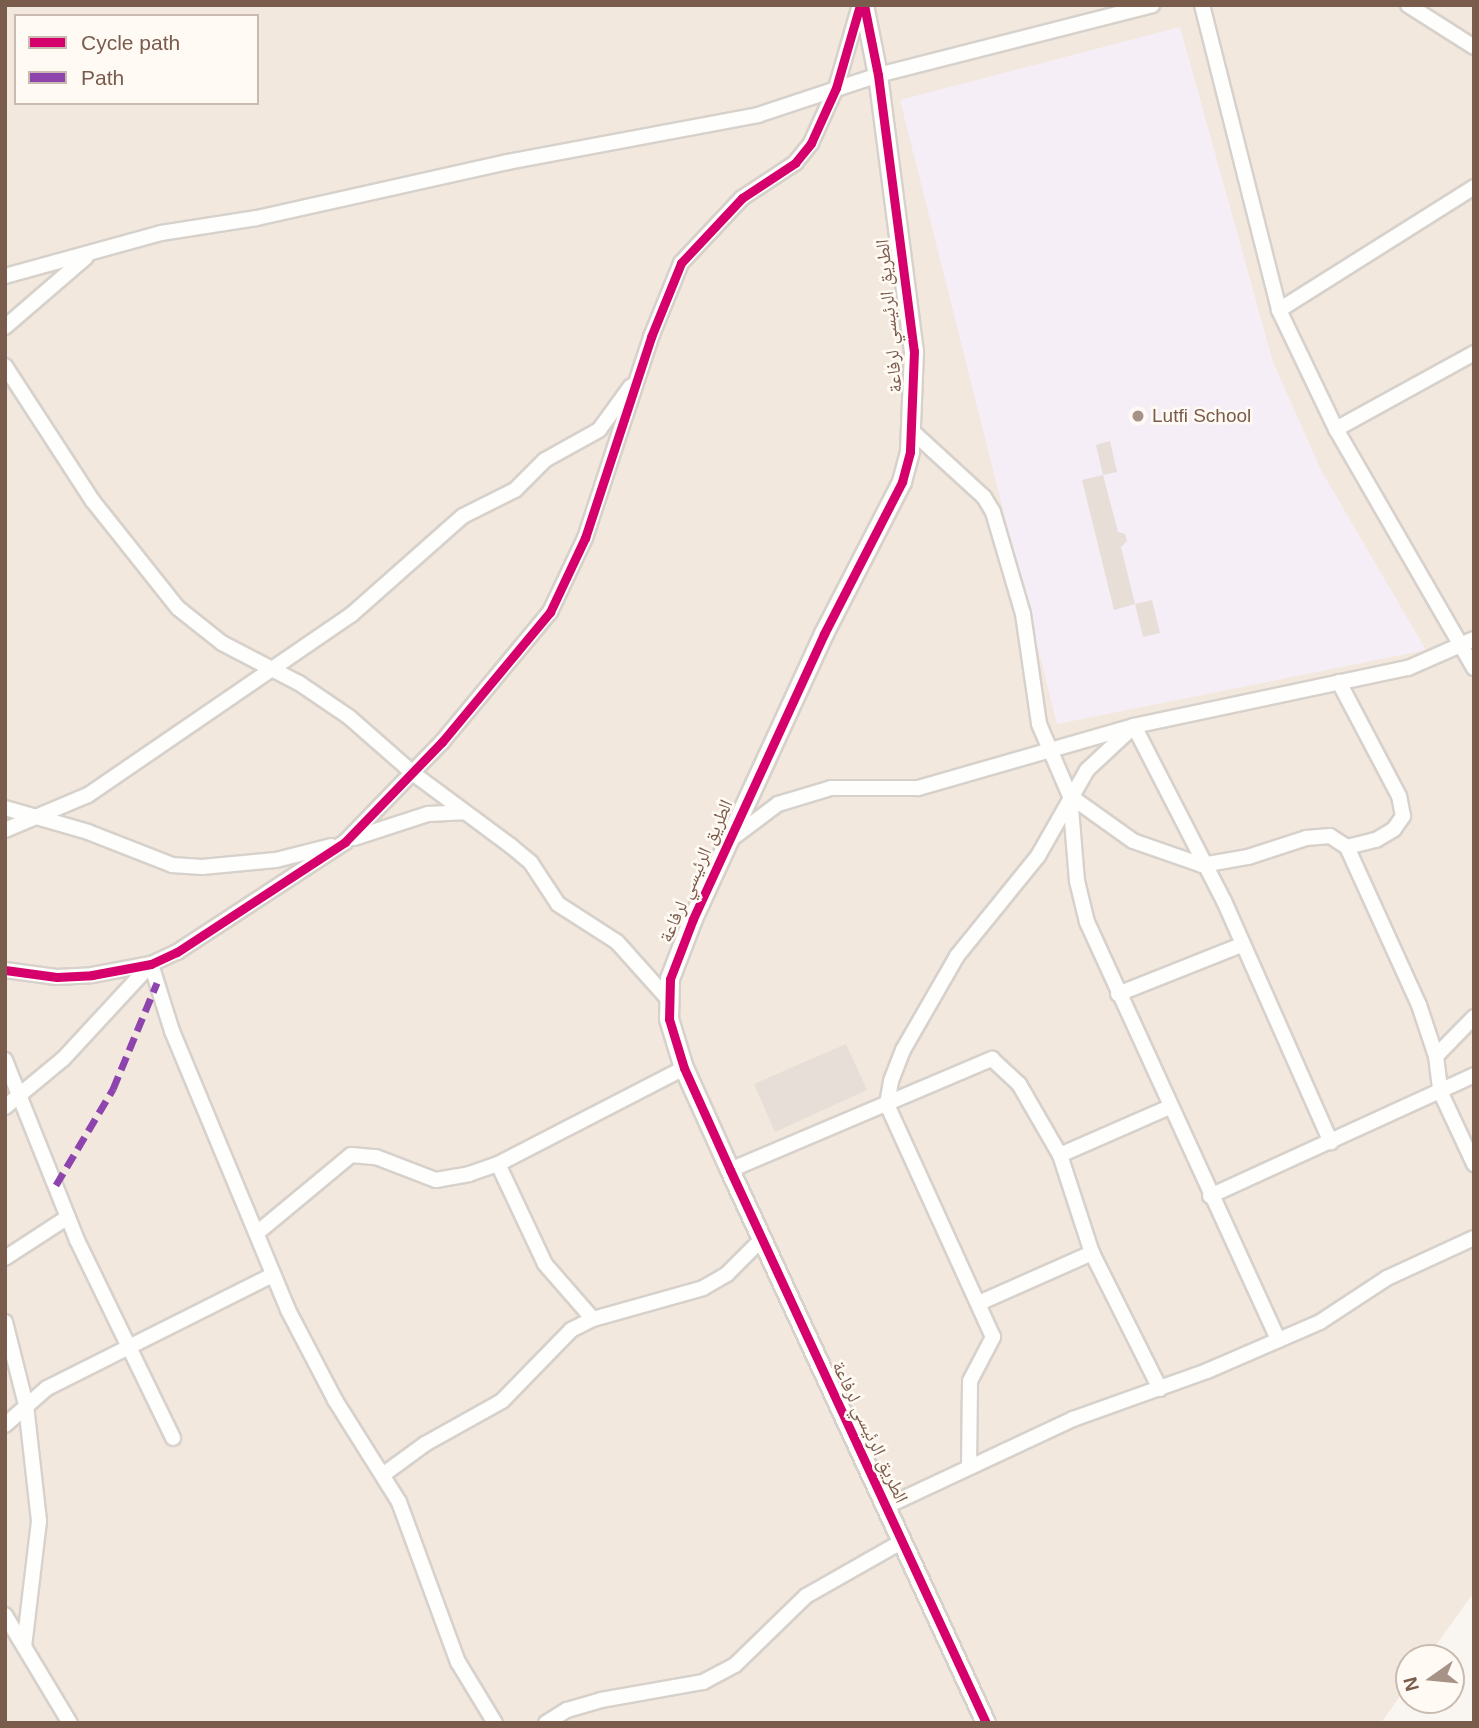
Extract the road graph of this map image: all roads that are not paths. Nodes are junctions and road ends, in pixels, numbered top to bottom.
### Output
1 (862, 5) edge
2 (1152, 5) edge
3 (1202, 5) edge
4 (1408, 5) edge
5 (1474, 47) edge
6 (877, 75) junction
7 (836, 88) junction
8 (1474, 187) edge
9 (93, 252) junction
10 (5, 276) edge
11 (1279, 310) junction
12 (5, 327) edge
13 (1474, 353) edge
14 (5, 366) edge
15 (639, 376) junction
16 (1336, 429) junction
17 (913, 432) junction
18 (1474, 639) edge
19 (1460, 646) junction
20 (269, 667) junction
21 (1474, 668) edge
22 (1339, 682) junction
23 (1133, 726) junction
24 (1052, 752) junction
25 (414, 774) junction
26 (1070, 796) junction
27 (5, 808) edge
28 (463, 812) junction
29 (38, 818) junction
30 (5, 830) edge
31 (345, 842) junction
32 (727, 842) junction
33 (1347, 847) junction
34 (1202, 865) junction
35 (1241, 945) junction
36 (151, 964) junction
37 (5, 970) edge
38 (1118, 994) junction
39 (668, 999) junction
40 (1474, 1017) edge
41 (1436, 1056) junction
42 (5, 1060) edge
43 (684, 1068) junction
44 (1474, 1075) edge
45 (1440, 1091) junction
46 (21, 1098) junction
47 (887, 1104) junction
48 (5, 1107) edge
49 (1170, 1107) junction
50 (1331, 1142) junction
51 (1059, 1155) junction
52 (498, 1164) junction
53 (1474, 1164) edge
54 (730, 1170) junction
55 (1210, 1196) junction
56 (68, 1217) junction
57 (257, 1233) junction
58 (1474, 1238) edge
59 (762, 1239) junction
60 (1092, 1253) junction
61 (5, 1258) edge
62 (273, 1275) junction
63 (979, 1303) junction
64 (593, 1319) junction
65 (5, 1322) edge
66 (1278, 1340) junction
67 (128, 1348) junction
68 (1160, 1389) junction
69 (26, 1405) junction
70 (5, 1425) edge
71 (173, 1438) dead end
72 (969, 1467) junction
73 (384, 1474) junction
74 (885, 1507) junction
75 (901, 1542) junction
76 (5, 1615) edge
77 (24, 1646) junction
78 (70, 1723) edge
79 (495, 1723) edge
80 (546, 1723) edge
81 (986, 1723) edge

1 - 6 street, الطريق الرئيسي لرفاعة
1 - 7 street
2 - 6 street
3 - 11 street
4 - 5 street
6 - 7 street
6 - 17 street, الطريق الرئيسي لرفاعة
7 - 9 street
7 - 15 street
8 - 11 street
9 - 10 street
9 - 12 street
11 - 16 street
13 - 16 street
14 - 20 street
15 - 20 street
15 - 25 street
16 - 19 street
17 - 24 street
17 - 32 street, الطريق الرئيسي لرفاعة
18 - 19 street
19 - 21 street
19 - 22 street
20 - 25 street
20 - 29 street
22 - 23 street
22 - 33 street
23 - 24 street
23 - 26 street
23 - 34 street
24 - 26 street
24 - 32 street
25 - 28 street
25 - 31 street
26 - 34 street
26 - 38 street
26 - 47 street
27 - 29 street
28 - 31 street
28 - 39 street
29 - 30 street
29 - 31 street
31 - 36 street
32 - 39 street, الطريق الرئيسي لرفاعة
33 - 34 street
33 - 41 street
34 - 35 street
35 - 38 street
35 - 50 street
36 - 37 street
36 - 46 street
36 - 57 street
38 - 49 street
39 - 43 street, الطريق الرئيسي لرفاعة
40 - 41 street
41 - 45 street
42 - 46 street
43 - 52 street
43 - 54 street, الطريق الرئيسي لرفاعة
44 - 45 street
45 - 50 street
45 - 53 street
46 - 48 street
46 - 56 street
47 - 51 street
47 - 54 street
47 - 63 street
49 - 51 street
49 - 55 street
50 - 55 street
51 - 60 street
52 - 57 street
52 - 64 street
54 - 59 street, الطريق الرئيسي لرفاعة
55 - 66 street
56 - 61 street
56 - 67 street
57 - 62 street
58 - 66 street
59 - 64 street
59 - 74 street, الطريق الرئيسي لرفاعة
60 - 63 street
60 - 68 street
62 - 67 street
62 - 73 street
63 - 72 street
64 - 73 street
65 - 69 street
66 - 68 street
67 - 69 street
67 - 71 street
68 - 72 street
69 - 70 street
69 - 77 street
72 - 74 street
73 - 79 street
74 - 75 street, الطريق الرئيسي لرفاعة
75 - 80 street
75 - 81 street, الطريق الرئيسي لرفاعة
76 - 77 street
77 - 78 street

